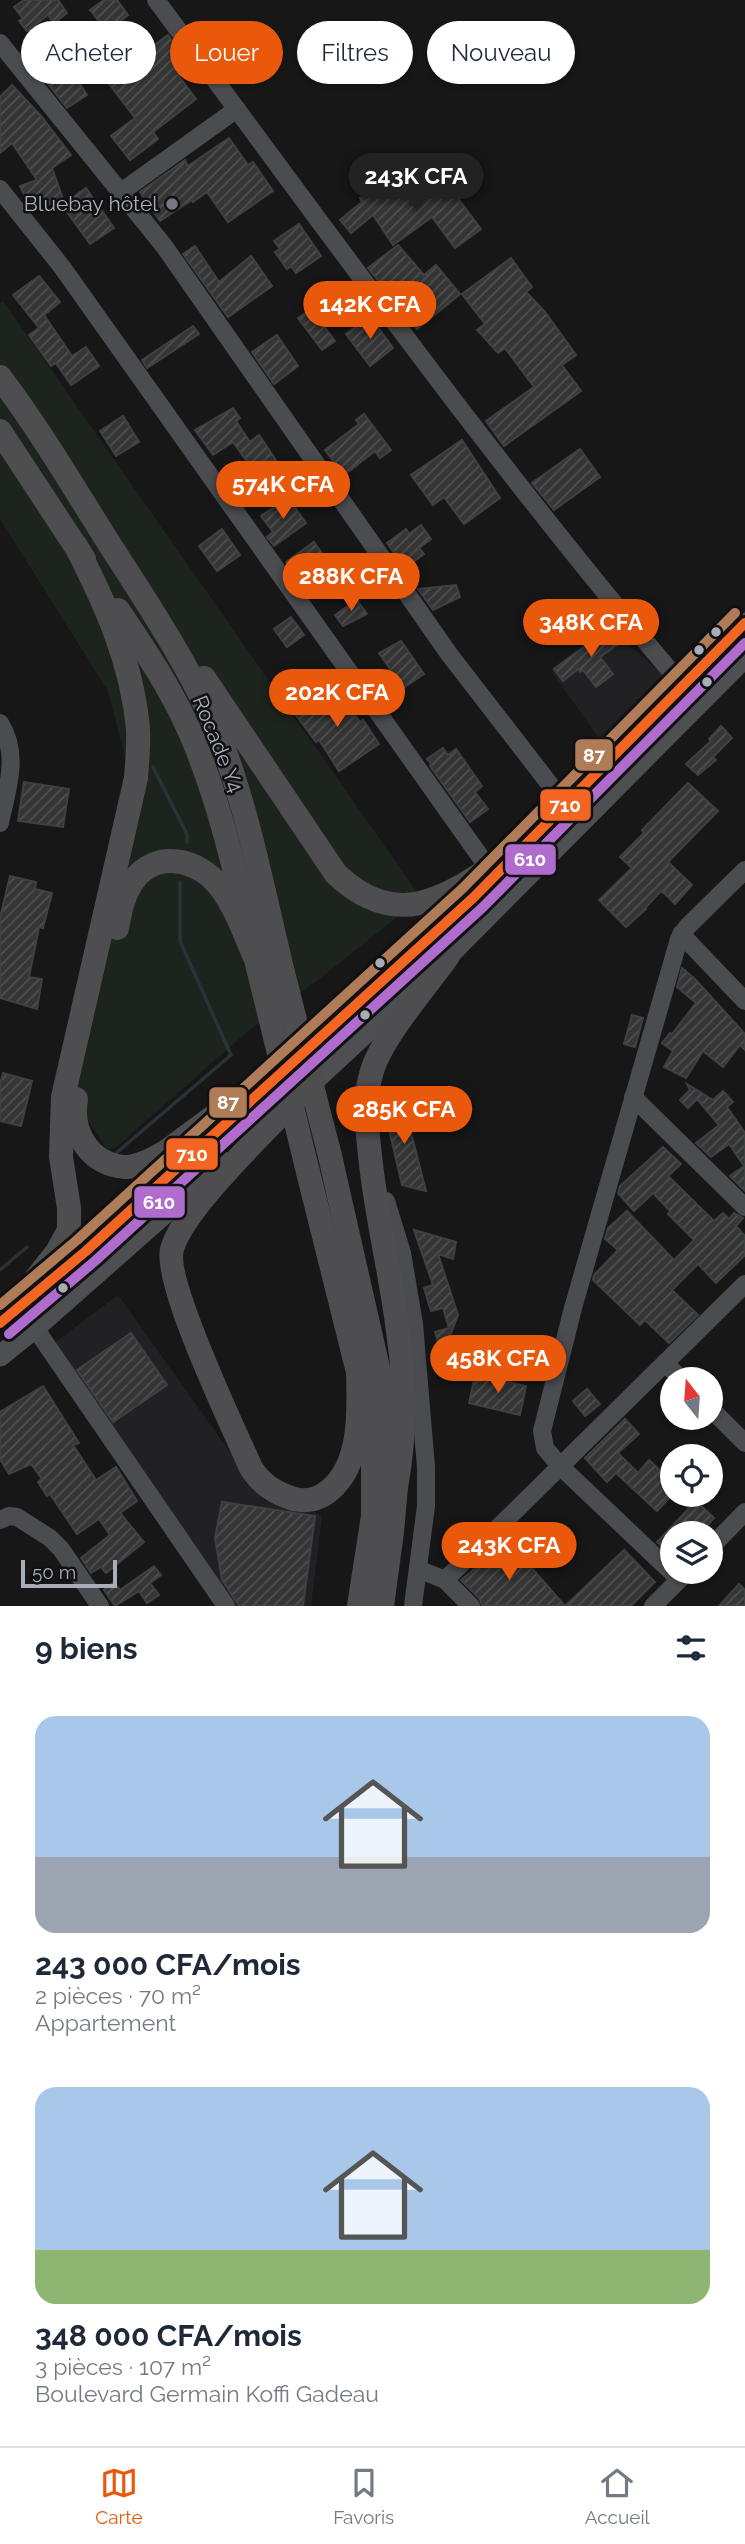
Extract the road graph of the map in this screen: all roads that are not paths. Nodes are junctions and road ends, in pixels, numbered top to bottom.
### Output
1 (156, 0) edge
2 (0, 43) edge
3 (237, 109) junction
4 (0, 189) edge
5 (121, 192) junction
6 (0, 377) edge
7 (0, 431) edge
8 (75, 546) junction
9 (136, 585) junction
10 (745, 623) edge
11 (745, 657) edge
12 (684, 687) junction
13 (0, 723) edge
14 (565, 804) junction
15 (0, 823) edge
16 (519, 849) joint
17 (745, 870) edge
18 (491, 872) junction
19 (681, 934) junction
20 (254, 955) junction
21 (448, 956) junction
22 (745, 1001) edge
23 (321, 1037) junction
24 (301, 1093) junction
25 (633, 1097) junction
26 (369, 1148) junction
27 (745, 1207) edge
28 (745, 1284) edge
29 (0, 1321) edge
30 (35, 1328) junction
31 (0, 1356) edge
32 (665, 1363) junction
33 (669, 1367) edge
34 (358, 1372) junction
35 (723, 1421) edge
36 (745, 1443) edge
37 (560, 1466) junction
38 (396, 1487) junction
39 (745, 1512) edge
40 (0, 1520) edge
41 (723, 1535) edge
42 (660, 1555) edge
43 (418, 1569) junction
44 (445, 1580) junction
45 (674, 1584) edge
46 (100, 1606) edge
47 (226, 1606) edge
48 (359, 1606) edge
49 (382, 1606) edge
50 (413, 1606) edge
51 (471, 1606) edge
52 (653, 1606) edge

1 - 3 street
2 - 5 street
3 - 5 street
3 - 12 street
4 - 18 street
5 - 14 street
6 - 9 highway, Rocade Y4
7 - 8 highway, Rocade Y4
8 - 20 highway, Rocade Y4
8 - 29 highway
9 - 18 highway
9 - 38 highway, Rocade Y4, bridge
10 - 12 main road
11 - 21 main road
12 - 14 main road
13 - 15 street
14 - 16 main road
16 - 18 highway
17 - 19 street
18 - 23 main road
19 - 22 street
19 - 25 street
20 - 23 highway
20 - 34 highway, Rocade Y4, bridge
21 - 24 main road
21 - 26 highway
23 - 29 main road
24 - 30 main road
24 - 34 highway
25 - 27 street
25 - 37 street
26 - 38 highway
26 - 43 street
28 - 32 street
30 - 31 main road
30 - 47 street
32 - 33 street
32 - 37 street
34 - 48 highway
35 - 36 street
37 - 42 street
37 - 44 street
38 - 49 highway
39 - 41 street
40 - 46 street
43 - 44 street
43 - 50 street
44 - 51 street
45 - 52 street

